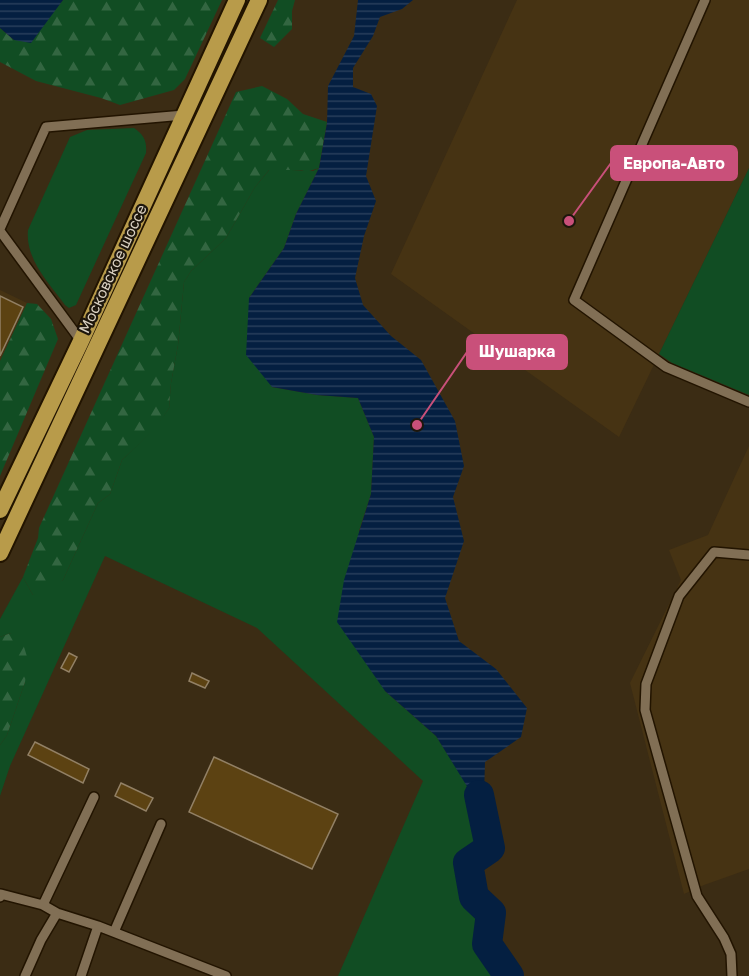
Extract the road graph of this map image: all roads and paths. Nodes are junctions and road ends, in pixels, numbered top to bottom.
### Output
1 (237, 0) edge
2 (259, 0) edge
3 (705, 0) edge
4 (184, 115) junction
5 (0, 230) edge
6 (81, 341) junction
7 (749, 402) edge
8 (0, 510) edge
9 (0, 553) edge
10 (749, 555) edge
11 (94, 797) dead end
12 (161, 824) dead end
13 (0, 897) edge
14 (43, 905) junction
15 (57, 913) junction
16 (98, 926) junction
17 (114, 932) junction
18 (25, 976) edge
19 (81, 976) edge
20 (226, 976) edge
21 (732, 976) edge

1 - 4 highway, Московское шоссе
2 - 9 highway, Московское шоссе
3 - 7 lane
4 - 5 lane
4 - 6 highway, Московское шоссе
5 - 6 lane
6 - 8 highway, Московское шоссе
10 - 21 lane
11 - 14 lane
12 - 17 lane
13 - 14 lane
14 - 15 lane
15 - 16 lane
15 - 18 lane
16 - 17 lane
16 - 19 lane
17 - 20 lane

